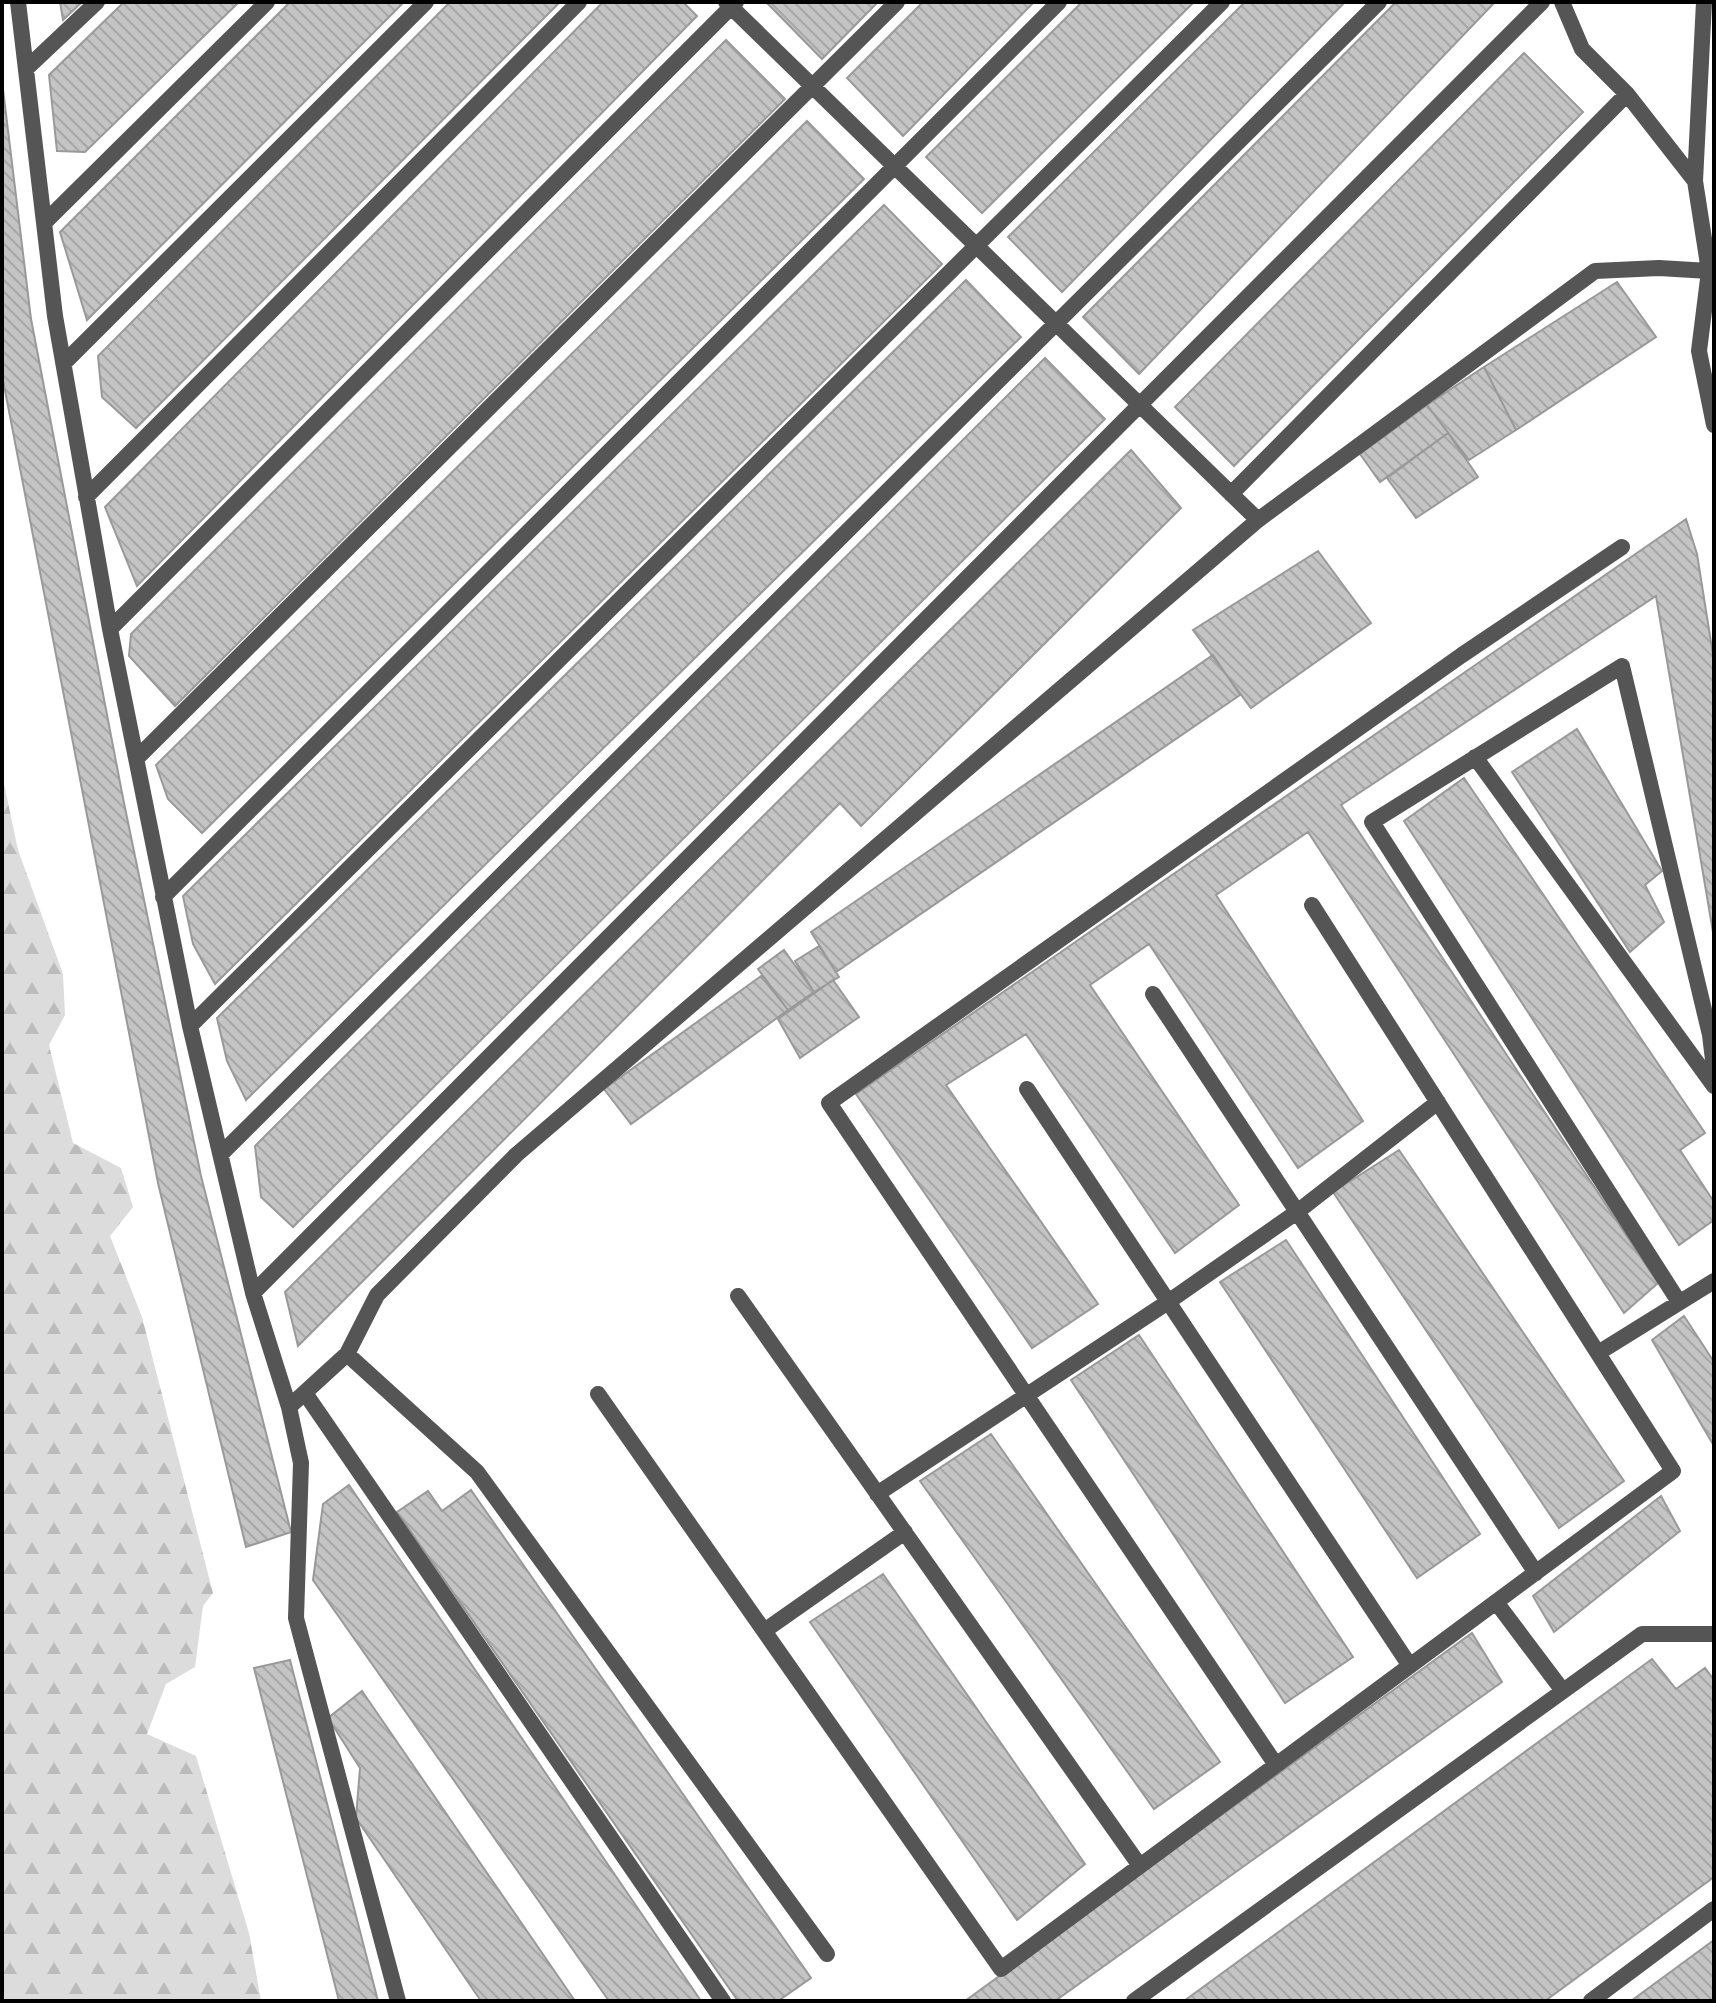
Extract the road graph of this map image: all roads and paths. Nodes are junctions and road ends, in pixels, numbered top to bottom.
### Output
1 (18, 2) edge
2 (97, 2) edge
3 (267, 2) edge
4 (426, 2) edge
5 (579, 2) edge
6 (897, 2) edge
7 (1059, 2) edge
8 (1222, 2) edge
9 (1379, 2) edge
10 (1542, 2) edge
11 (1562, 2) edge
12 (1704, 2) edge
13 (731, 4) edge
14 (27, 68) junction
15 (813, 86) junction
16 (1627, 94) junction
17 (893, 165) junction
18 (1695, 181) junction
19 (44, 223) junction
20 (975, 245) junction
21 (1712, 275) edge
22 (1056, 323) junction
23 (64, 363) junction
24 (1139, 405) junction
25 (1714, 425) edge
26 (1231, 494) junction
27 (86, 497) junction
28 (1258, 520) junction
29 (1622, 547) dead end
30 (110, 629) junction
31 (138, 757) junction
32 (1475, 757) junction
33 (163, 897) junction
34 (1312, 905) dead end
35 (1153, 994) dead end
36 (190, 1026) junction
37 (1714, 1068) edge
38 (1714, 1086) edge
39 (1027, 1089) dead end
40 (1438, 1102) junction
41 (221, 1154) junction
42 (1297, 1212) junction
43 (1714, 1281) edge
44 (253, 1293) junction
45 (738, 1296) dead end
46 (1168, 1302) junction
47 (1679, 1302) junction
48 (1598, 1353) junction
49 (347, 1354) junction
50 (305, 1393) junction
51 (598, 1394) dead end
52 (1027, 1396) junction
53 (289, 1407) junction
54 (877, 1494) junction
55 (905, 1532) junction
56 (1536, 1573) junction
57 (1496, 1602) junction
58 (764, 1631) junction
59 (1714, 1634) edge
60 (1410, 1666) junction
61 (1563, 1691) junction
62 (1276, 1765) junction
63 (1140, 1866) junction
64 (1714, 1909) edge
65 (827, 1954) dead end
66 (398, 2001) edge
67 (723, 2001) edge
68 (1134, 2001) edge
69 (1591, 2001) edge

1 - 14 lane
2 - 14 lane
3 - 19 lane
4 - 23 lane
5 - 27 lane
6 - 15 lane
7 - 17 lane
8 - 20 lane
9 - 22 lane
10 - 24 lane
11 - 16 lane
12 - 18 lane
13 - 15 lane
13 - 30 lane
14 - 19 lane
15 - 17 lane
15 - 31 lane
16 - 18 lane
16 - 26 lane
17 - 20 lane
17 - 33 lane
18 - 21 lane
19 - 23 lane
20 - 22 lane
20 - 36 lane
21 - 25 lane
21 - 28 lane
22 - 24 lane
22 - 41 lane
23 - 27 lane
24 - 26 lane
24 - 44 lane
26 - 28 lane
27 - 30 lane
28 - 49 lane
29 - 52 lane
30 - 31 lane
31 - 33 lane
32 - 37 lane
32 - 38 lane
32 - 47 lane
33 - 36 lane
34 - 40 lane
35 - 42 lane
36 - 41 lane
39 - 46 lane
40 - 42 lane
40 - 48 lane
41 - 44 lane
42 - 46 lane
42 - 56 lane
43 - 47 lane
44 - 53 lane
45 - 54 lane
46 - 52 lane
46 - 60 lane
47 - 48 lane
48 - 56 lane
49 - 50 lane
49 - 65 lane
50 - 53 lane
50 - 67 lane
51 - 58 lane
52 - 54 lane
52 - 62 lane
53 - 66 lane
54 - 55 lane
55 - 58 lane
55 - 63 lane
56 - 57 lane
57 - 60 lane
57 - 61 lane
58 - 63 lane
59 - 61 lane
60 - 62 lane
61 - 68 lane
62 - 63 lane
64 - 69 lane

